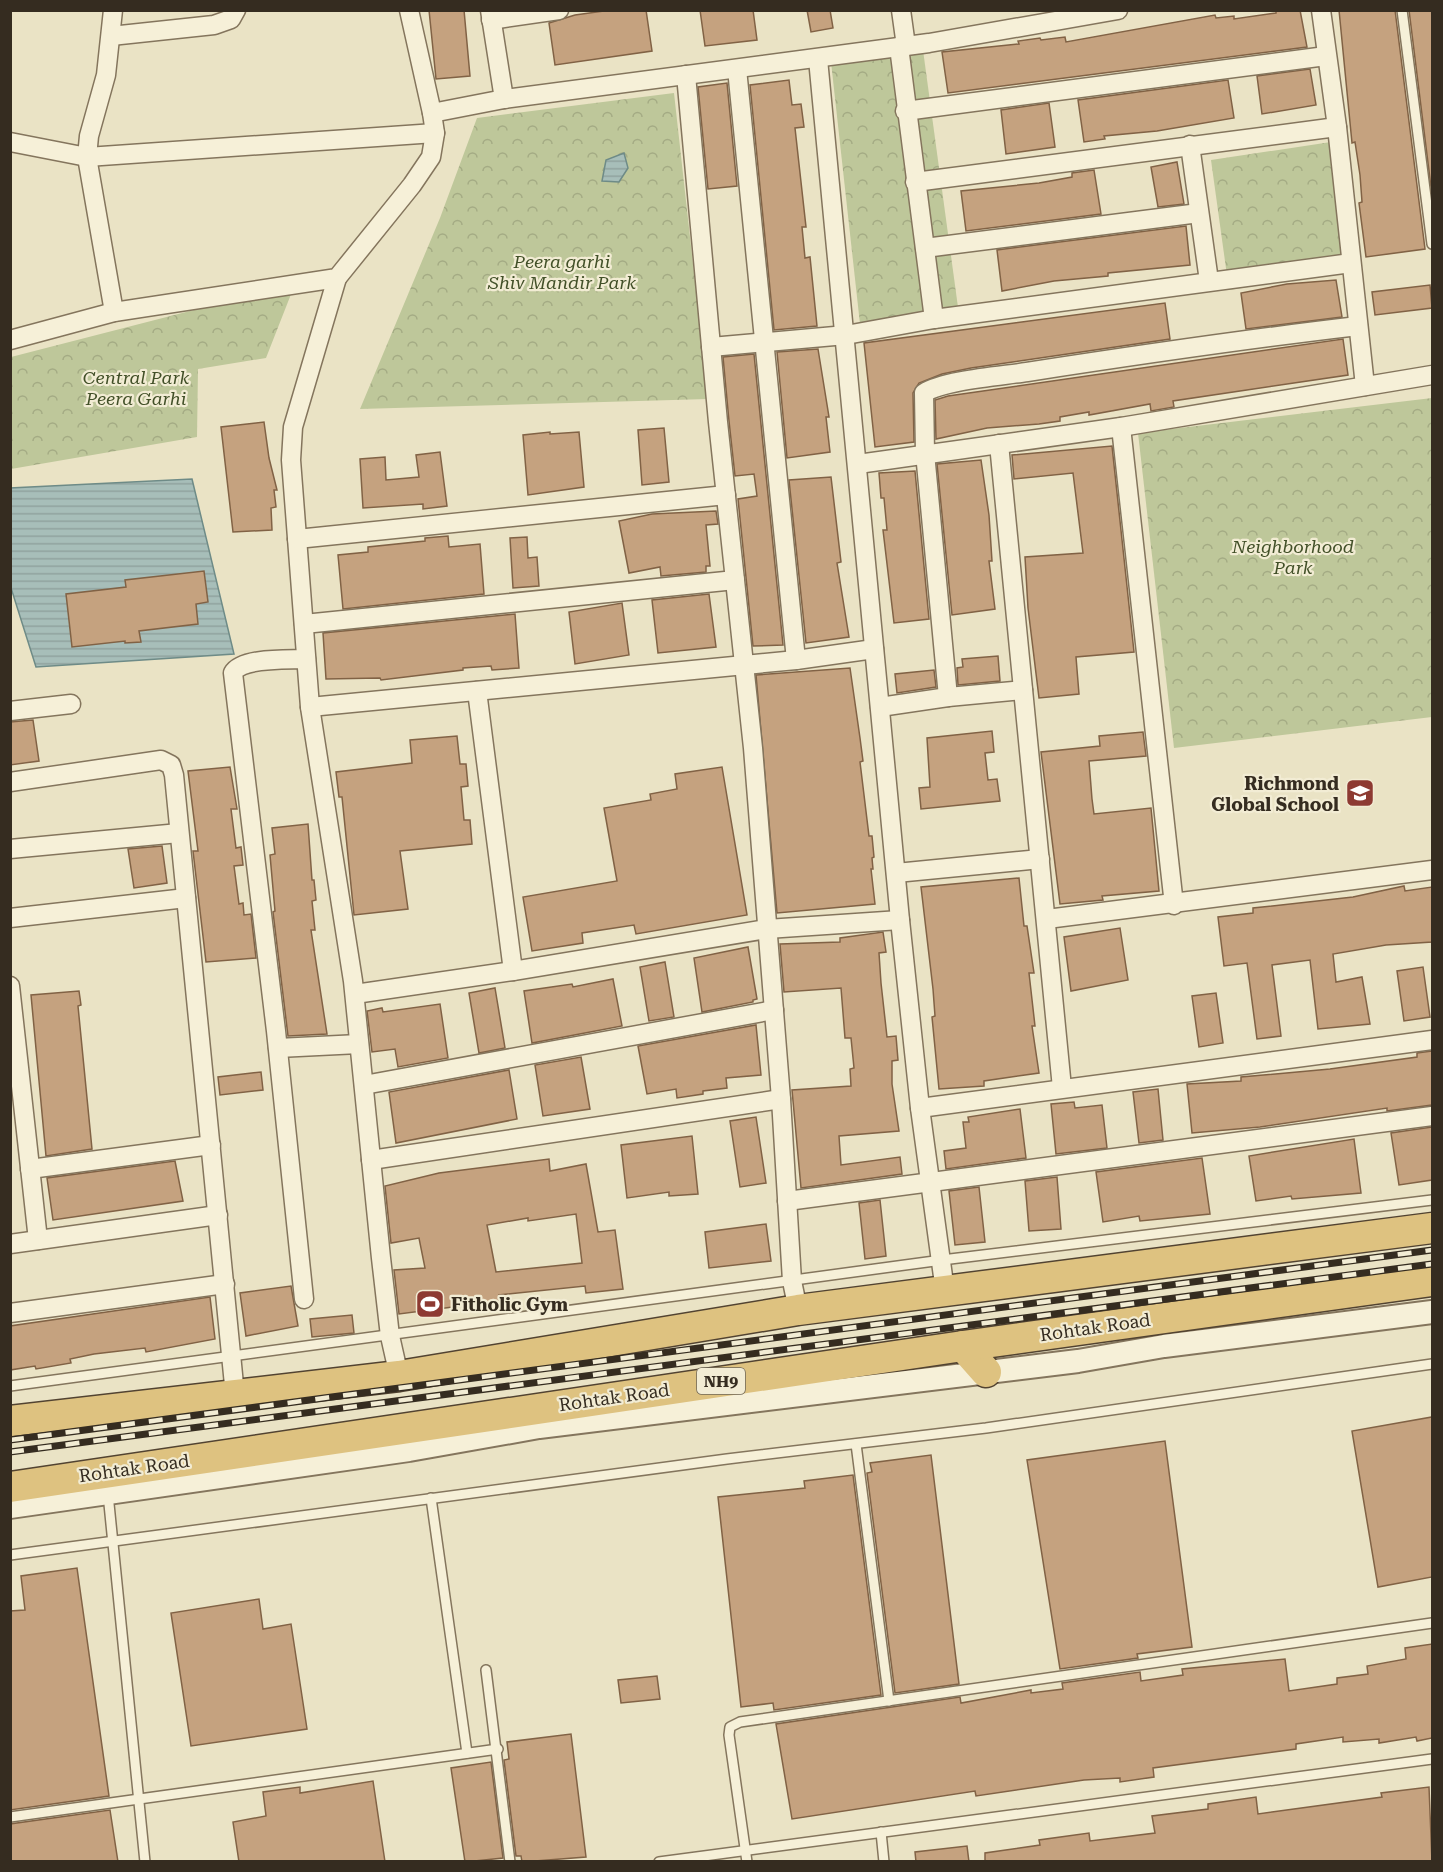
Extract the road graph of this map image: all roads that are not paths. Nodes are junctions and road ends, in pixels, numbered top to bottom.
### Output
1 (113, 10) edge
2 (236, 10) edge
3 (409, 10) edge
4 (560, 10) edge
5 (900, 10) edge
6 (1118, 10) edge
7 (1321, 10) edge
8 (1402, 10) edge
9 (490, 16) edge
10 (111, 36) junction
11 (903, 47) junction
12 (1326, 56) junction
13 (818, 58) junction
14 (737, 69) junction
15 (686, 75) junction
16 (504, 99) junction
17 (905, 111) junction
18 (432, 114) junction
19 (1337, 127) junction
20 (435, 133) junction
21 (10, 142) edge
22 (1190, 145) junction
23 (87, 157) junction
24 (915, 182) junction
25 (1199, 213) junction
26 (1432, 244) edge
27 (925, 248) junction
28 (1351, 263) junction
29 (337, 278) junction
30 (1209, 280) junction
31 (114, 312) junction
32 (934, 320) junction
33 (1358, 326) junction
34 (846, 335) junction
35 (10, 340) edge
36 (764, 343) junction
37 (711, 347) junction
38 (1432, 375) edge
39 (1365, 386) junction
40 (1121, 427) junction
41 (999, 444) junction
42 (925, 453) junction
43 (858, 464) junction
44 (726, 495) junction
45 (297, 539) junction
46 (735, 580) junction
47 (304, 624) junction
48 (874, 649) junction
49 (306, 659) junction
50 (796, 660) junction
51 (744, 666) junction
52 (1023, 690) junction
53 (477, 691) junction
54 (948, 697) junction
55 (71, 704) dead end
56 (310, 707) junction
57 (880, 707) junction
58 (10, 711) edge
59 (10, 782) edge
60 (179, 833) junction
61 (10, 849) edge
62 (1040, 859) junction
63 (1432, 870) edge
64 (896, 873) junction
65 (186, 898) junction
66 (1174, 905) junction
67 (10, 918) edge
68 (1047, 919) junction
69 (900, 920) junction
70 (768, 929) junction
71 (513, 971) junction
72 (10, 986) edge
73 (355, 994) junction
74 (774, 1010) junction
75 (1432, 1040) edge
76 (360, 1044) junction
77 (278, 1048) junction
78 (364, 1085) junction
79 (1062, 1088) junction
80 (781, 1099) junction
81 (920, 1108) junction
82 (1432, 1116) edge
83 (211, 1145) junction
84 (371, 1161) junction
85 (30, 1169) junction
86 (930, 1182) junction
87 (1432, 1200) edge
88 (787, 1201) junction
89 (218, 1215) junction
90 (1432, 1228) edge
91 (38, 1240) junction
92 (10, 1244) edge
93 (942, 1260) junction
94 (792, 1281) junction
95 (1432, 1281) edge
96 (225, 1284) junction
97 (945, 1291) junction
98 (304, 1299) dead end
99 (798, 1310) junction
100 (1432, 1312) edge
101 (10, 1313) edge
102 (390, 1336) junction
103 (963, 1346) junction
104 (233, 1357) junction
105 (1432, 1364) edge
106 (986, 1372) junction
107 (399, 1376) junction
108 (10, 1386) edge
109 (235, 1395) junction
110 (10, 1421) edge
111 (856, 1444) junction
112 (106, 1482) junction
113 (10, 1487) edge
114 (431, 1498) junction
115 (10, 1507) edge
116 (113, 1540) junction
117 (10, 1555) edge
118 (1432, 1623) edge
119 (486, 1670) dead end
120 (889, 1701) junction
121 (498, 1749) junction
122 (467, 1753) junction
123 (1432, 1759) edge
124 (140, 1800) junction
125 (10, 1817) edge
126 (880, 1832) junction
127 (745, 1850) junction
128 (145, 1862) edge
129 (510, 1862) edge
130 (659, 1862) edge
131 (747, 1862) edge
132 (884, 1862) edge

1 - 10 street
2 - 10 street
3 - 18 street
4 - 9 street
5 - 11 street
6 - 11 street
7 - 12 street
8 - 26 lane
9 - 16 street
10 - 23 street
11 - 13 street
11 - 17 street
12 - 17 street
12 - 19 street
13 - 14 street
13 - 34 street
14 - 15 street
14 - 36 street
15 - 16 street
15 - 37 street
16 - 18 street
17 - 24 street
18 - 20 street
19 - 22 street
19 - 28 street
20 - 23 street
20 - 29 street
21 - 23 street
22 - 24 street
22 - 25 street
23 - 31 street
24 - 27 street
25 - 27 street
25 - 30 street
27 - 32 street
28 - 30 street
28 - 33 street
29 - 31 street
29 - 45 street
30 - 32 street
31 - 35 street
32 - 34 street
33 - 39 street
33 - 42 street
34 - 36 street
34 - 43 street
36 - 37 street
36 - 50 street
37 - 44 street
38 - 39 street
39 - 40 street
40 - 41 street
40 - 66 street
41 - 42 street
41 - 52 street
42 - 43 street
42 - 54 street
43 - 48 street
44 - 45 street
44 - 46 street
45 - 47 street
46 - 47 street
46 - 51 street
47 - 49 street
48 - 50 street
48 - 57 street
49 - 56 street
49 - 77 street
50 - 51 street
51 - 53 street
51 - 70 street
52 - 54 street
52 - 62 street
53 - 56 street
53 - 71 street
54 - 57 street
55 - 58 street
56 - 73 street
57 - 64 street
59 - 60 street
60 - 61 street
60 - 65 street
62 - 64 street
62 - 68 street
63 - 66 street
64 - 69 street
65 - 67 street
65 - 83 street
66 - 68 street
68 - 79 street
69 - 70 street
69 - 81 street
70 - 71 street
70 - 74 street
71 - 73 street
72 - 85 street
73 - 76 street
74 - 78 street
74 - 80 street
75 - 79 street
76 - 77 street
76 - 78 street
77 - 98 street
78 - 84 street
79 - 81 street
80 - 84 street
80 - 88 street
81 - 86 street
82 - 86 street
83 - 85 street
83 - 89 street
84 - 102 street
85 - 91 street
86 - 88 street
86 - 93 street
87 - 93 lane
88 - 94 street
89 - 91 street
89 - 96 street
90 - 97 highway
91 - 92 street
93 - 94 lane
93 - 97 street
94 - 99 street
94 - 102 lane
95 - 103 highway, Rohtak Road / NH9
96 - 101 street
96 - 104 street
97 - 99 highway
99 - 107 highway
100 - 106 street
102 - 104 lane
102 - 107 street
103 - 106 highway
103 - 112 highway, Rohtak Road / NH9
104 - 108 lane
104 - 109 street
105 - 111 lane
106 - 112 street
107 - 109 highway
109 - 110 highway
111 - 114 lane
111 - 120 lane
112 - 113 highway, Rohtak Road / NH9
112 - 115 street
112 - 116 lane
114 - 116 lane
114 - 122 lane
116 - 117 lane
116 - 124 lane
118 - 120 lane
119 - 121 lane
120 - 127 lane
121 - 122 lane
121 - 129 lane
122 - 124 lane
123 - 126 lane
124 - 125 lane
124 - 128 lane
126 - 127 lane
126 - 132 lane
127 - 130 lane
127 - 131 lane

